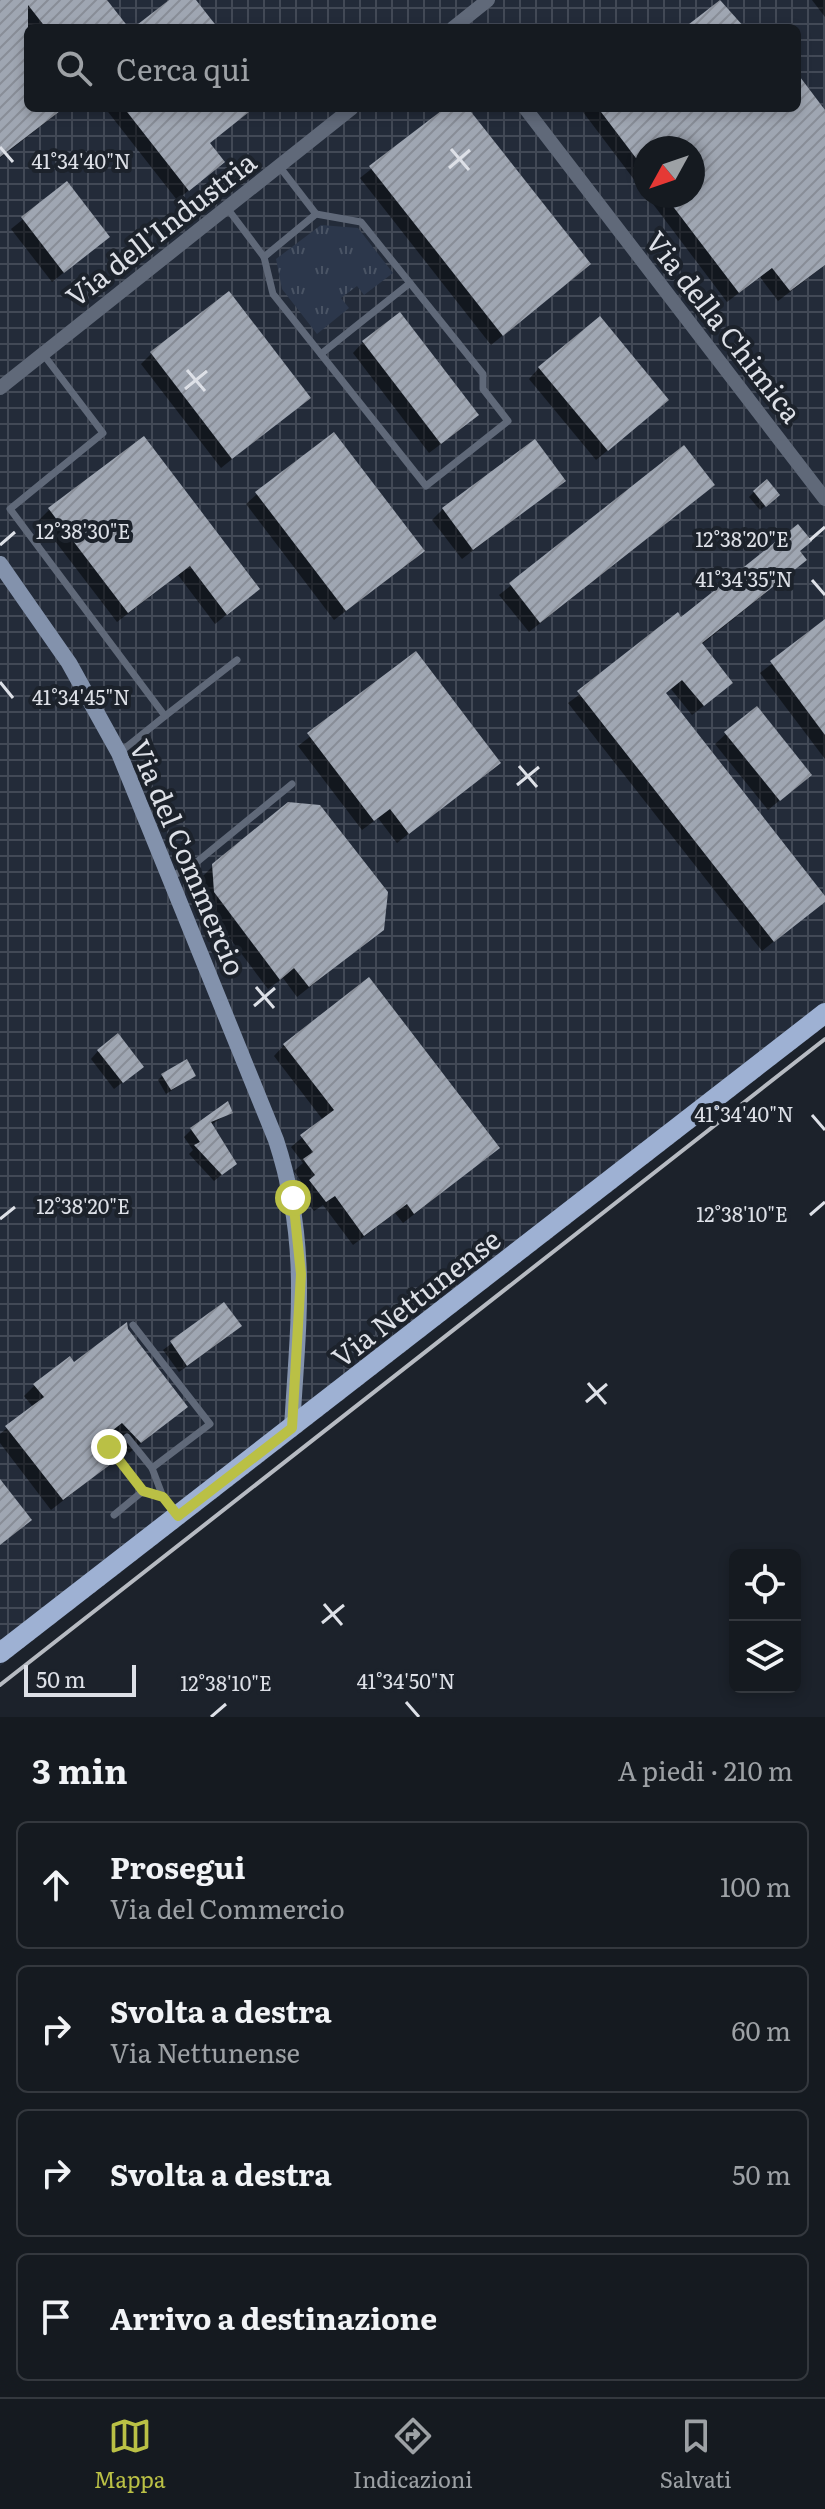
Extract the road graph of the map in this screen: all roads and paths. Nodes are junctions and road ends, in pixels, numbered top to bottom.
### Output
1 (488, 0) edge
2 (460, 24) edge
3 (347, 112) edge
4 (528, 112) edge
5 (279, 166) junction
6 (227, 208) junction
7 (316, 214) junction
8 (264, 257) junction
9 (410, 283) junction
10 (43, 354) junction
11 (321, 354) junction
12 (0, 388) edge
13 (825, 499) edge
14 (0, 564) edge
15 (237, 660) dead end
16 (165, 716) junction
17 (119, 753) junction
18 (292, 784) dead end
19 (170, 877) junction
20 (825, 1013) edge
21 (133, 1325) dead end
22 (292, 1428) junction
23 (127, 1437) dead end
24 (109, 1447) dead end
25 (152, 1468) junction
26 (143, 1491) junction
27 (163, 1497) junction
28 (114, 1515) dead end
29 (178, 1516) junction
30 (0, 1653) edge

1 - 2 street
3 - 5 street, Via dell'Industria
4 - 13 street, Via della Chimica
5 - 6 street, Via dell'Industria
5 - 7 lane
6 - 8 lane
6 - 10 street, Via dell'Industria
7 - 8 lane
7 - 9 lane
8 - 11 lane
9 - 11 lane
9 - 11 lane
10 - 12 street, Via dell'Industria
10 - 16 lane
14 - 17 street, Via del Commercio
15 - 16 lane
16 - 17 lane
17 - 19 street, Via del Commercio
18 - 19 lane
19 - 22 street, Via del Commercio
20 - 22 main road, Via Nettunense
21 - 25 lane
22 - 29 main road, Via Nettunense
23 - 25 lane
24 - 26 lane
25 - 27 lane
26 - 27 lane
26 - 28 lane
27 - 29 lane
29 - 30 main road, Via Nettunense

